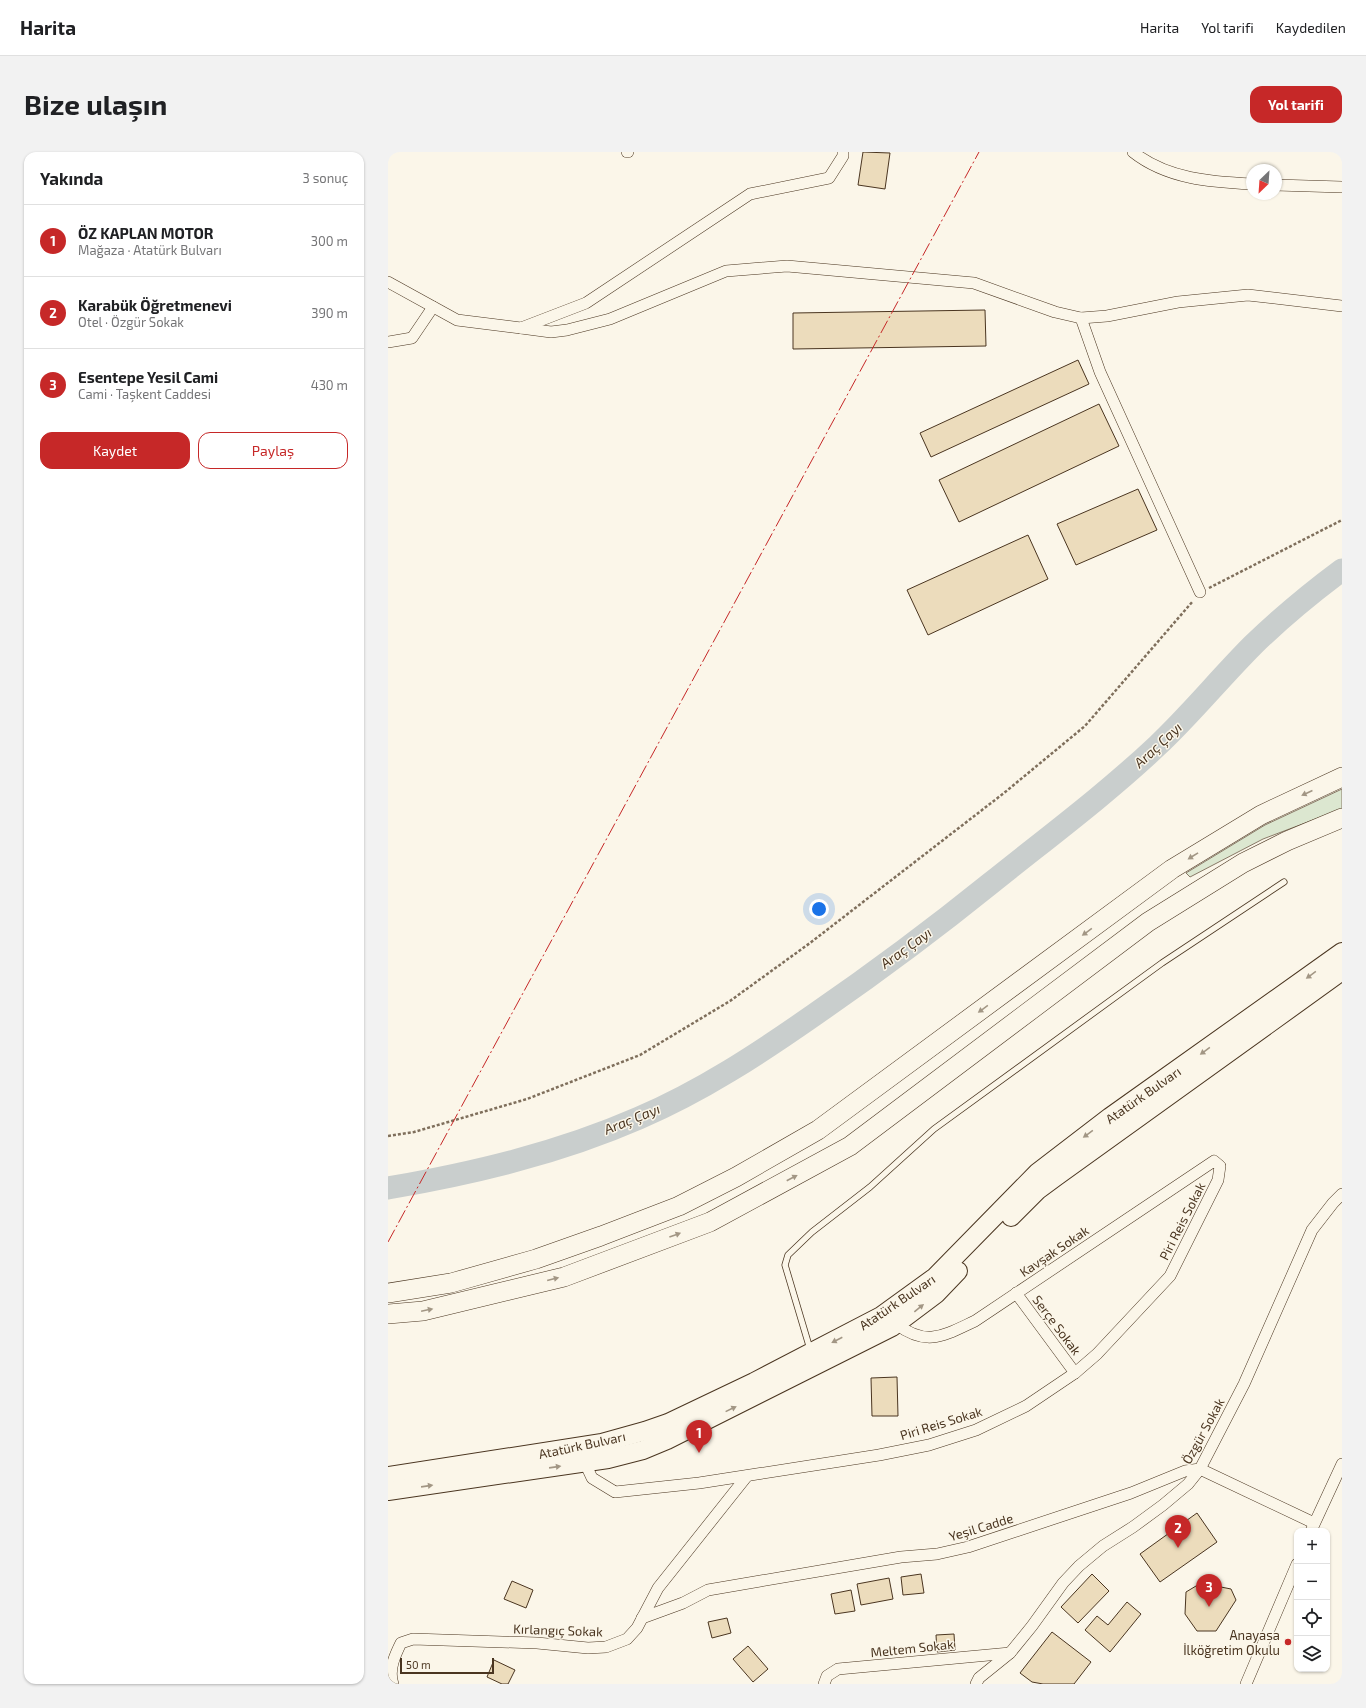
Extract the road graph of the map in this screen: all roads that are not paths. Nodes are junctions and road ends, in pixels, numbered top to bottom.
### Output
1 (843, 152) edge
2 (1133, 152) edge
3 (1246, 183) edge
4 (1282, 185) edge
5 (1342, 187) edge
6 (388, 282) edge
7 (1342, 306) edge
8 (433, 307) junction
9 (1081, 318) junction
10 (521, 328) junction
11 (388, 342) edge
12 (1200, 592) road end
13 (1342, 777) edge
14 (1342, 818) edge
15 (1284, 882) dead end
16 (1342, 952) edge
17 (1342, 971) edge
18 (1220, 1166) joint
19 (1342, 1194) edge
20 (1016, 1293) junction
21 (388, 1294) edge
22 (388, 1314) edge
23 (896, 1324) junction
24 (812, 1353) junction
25 (1075, 1373) junction
26 (583, 1455) junction
27 (1342, 1464) edge
28 (1200, 1469) junction
29 (388, 1476) edge
30 (747, 1476) junction
31 (388, 1491) edge
32 (1313, 1527) edge
33 (1294, 1571) edge
34 (642, 1618) junction
35 (1010, 1652) junction
36 (393, 1684) edge
37 (824, 1684) edge
38 (976, 1684) edge
39 (1246, 1684) edge

1 - 10 street
2 - 3 street
4 - 5 street
6 - 8 street
7 - 9 street
8 - 10 street
8 - 11 street
9 - 10 street
9 - 12 street
13 -> 21 highway
22 -> 14 highway
15 - 24 lane
16 -> 24 main road, Atatürk Bulvarı
23 -> 17 main road, Atatürk Bulvarı
18 - 20 street, Kavşak Sokak
18 - 25 street, Piri Reis Sokak
19 - 28 street, Özgür Sokak
20 - 23 street, Kavşak Sokak
20 - 25 street, Serçe Sokak
26 -> 23 main road, Atatürk Bulvarı
24 - 26 main road, Atatürk Bulvarı
25 - 30 street, Piri Reis Sokak
26 - 29 main road, Atatürk Bulvarı
26 - 30 street, Piri Reis Sokak
31 -> 26 main road, Atatürk Bulvarı
27 - 32 street
28 - 32 street
28 - 34 street, Yeşil Cadde
28 - 35 street, Özgür Sokak
30 - 34 street, Kırlangıç Sokak
33 - 39 street
34 - 36 street, Kırlangıç Sokak
35 - 37 street, Meltem Sokak
35 - 38 street, Özgür Sokak

